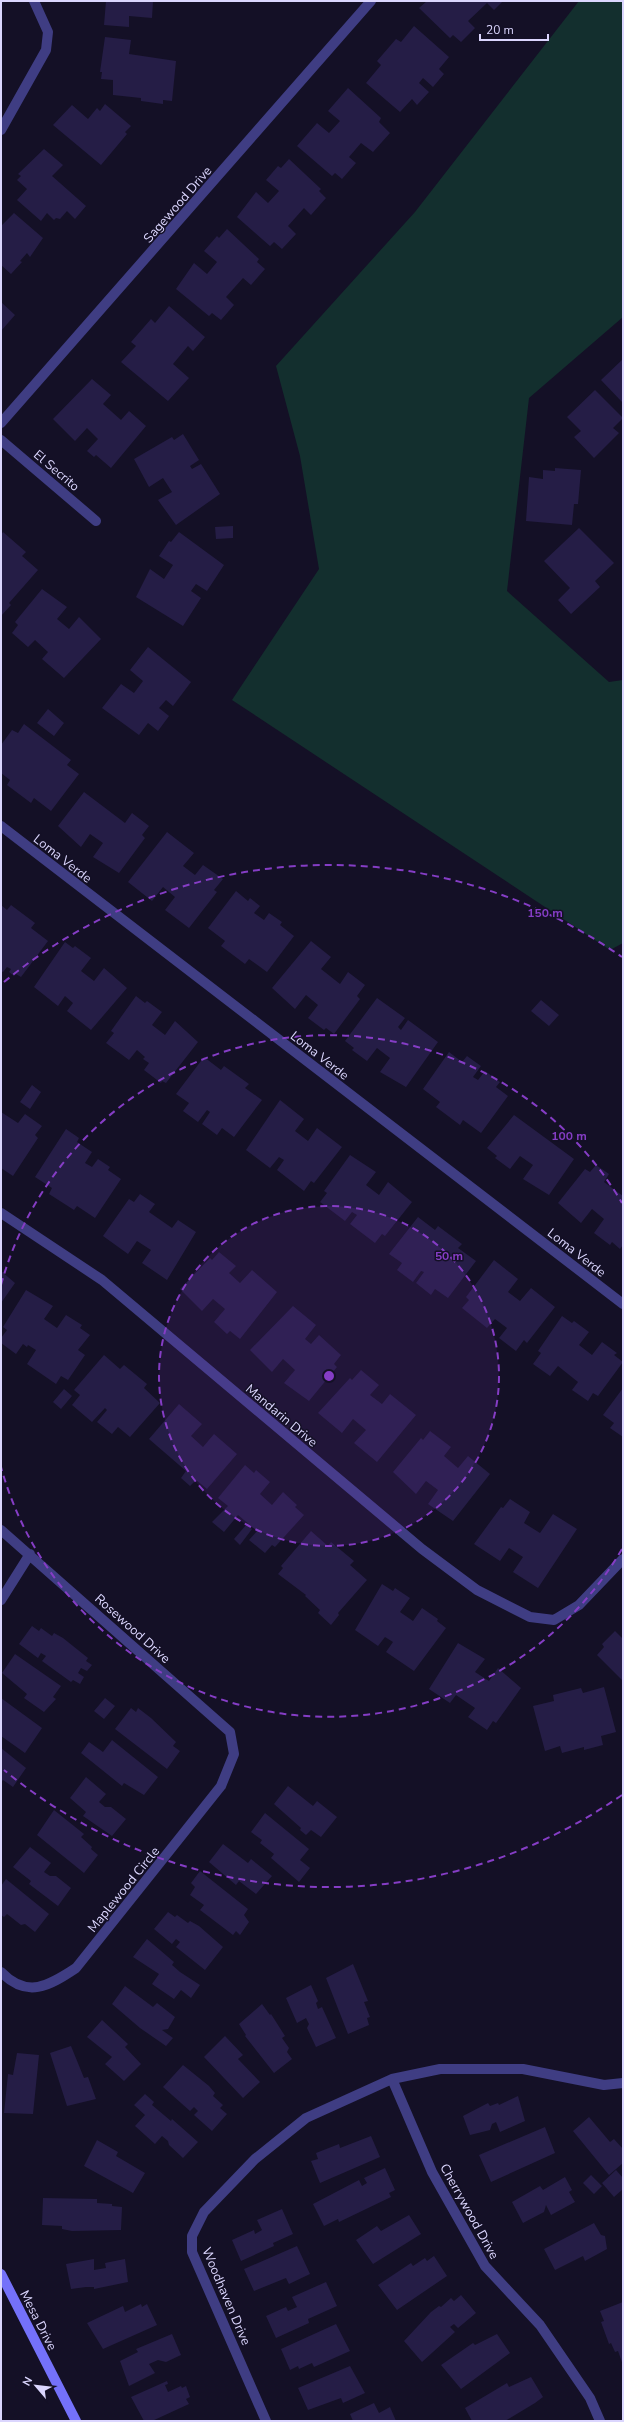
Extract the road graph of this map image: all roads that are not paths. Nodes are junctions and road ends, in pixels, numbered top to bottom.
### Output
1 (34, 1) edge
2 (371, 1) edge
3 (1, 130) edge
4 (1, 422) edge
5 (1, 440) edge
6 (96, 521) dead end
7 (1, 826) edge
8 (1, 1213) edge
9 (623, 1304) edge
10 (1, 1530) edge
11 (30, 1554) junction
12 (623, 1559) edge
13 (1, 1600) edge
14 (234, 1754) joint
15 (1, 1972) edge
16 (392, 2079) junction
17 (623, 2083) edge
18 (1, 2274) edge
19 (76, 2421) edge
20 (266, 2421) edge
21 (600, 2421) edge

1 - 3 street
2 - 4 street, Sagewood Drive
5 - 6 street, El Secrito
7 - 9 street, Loma Verde
8 - 12 street, Mandarin Drive
10 - 11 street, Rosewood Drive
11 - 13 street
11 - 14 street, Rosewood Drive
14 - 15 street, Maplewood Circle
16 - 17 street, Woodhaven Drive
16 - 20 street, Woodhaven Drive
16 - 21 street, Cherrywood Drive
18 - 19 main road, Mesa Drive

